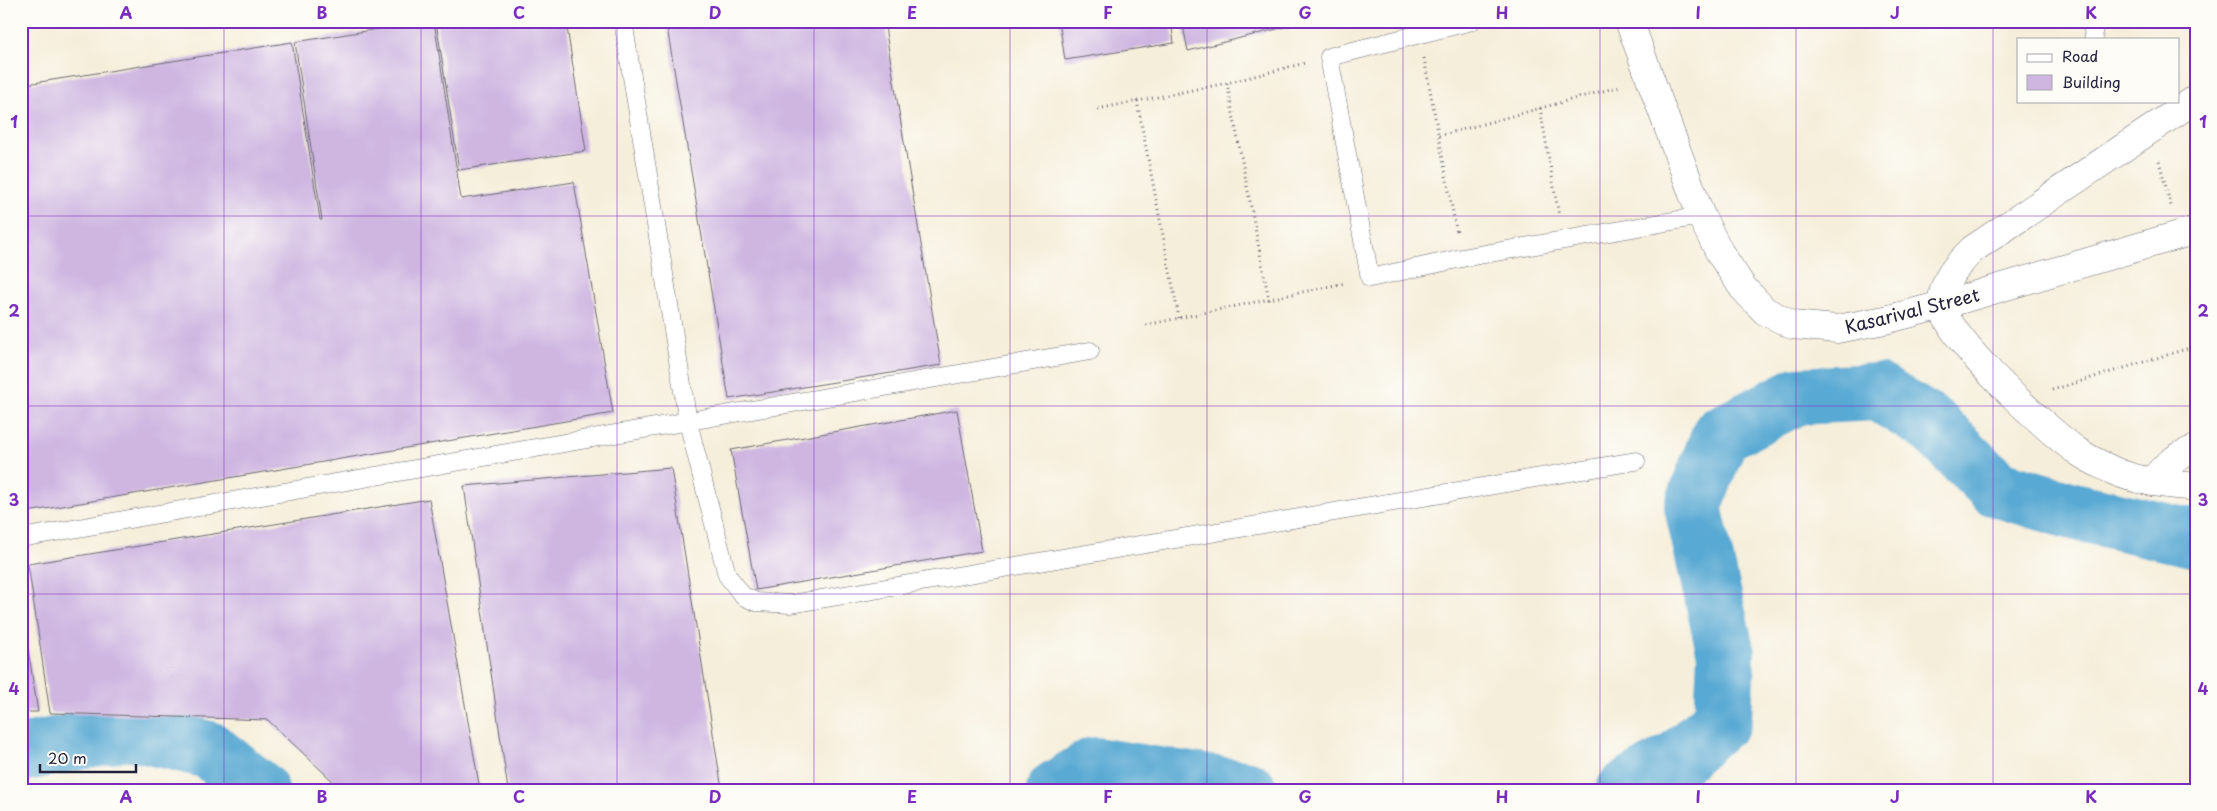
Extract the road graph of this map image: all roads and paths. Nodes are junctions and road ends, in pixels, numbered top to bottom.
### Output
1 (623, 21) edge
2 (1472, 21) edge
3 (1629, 21) edge
4 (2092, 21) edge
5 (1420, 36) junction
6 (2094, 38) edge
7 (1329, 58) junction
8 (1650, 78) junction
9 (1227, 82) junction
10 (2196, 99) edge
11 (1137, 101) junction
12 (1540, 108) junction
13 (1098, 109) dead end
14 (2150, 130) junction
15 (1439, 136) junction
16 (1701, 216) junction
17 (2188, 233) edge
18 (1564, 240) junction
19 (1462, 258) junction
20 (1370, 278) junction
21 (1269, 300) junction
22 (1942, 305) junction
23 (1179, 318) junction
24 (1146, 325) dead end
25 (2196, 346) edge
26 (1090, 351) dead end
27 (2018, 401) junction
28 (688, 422) junction
29 (2196, 449) edge
30 (1636, 461) dead end
31 (2152, 482) junction
32 (2196, 487) edge
33 (21, 538) edge

1 - 28 lane
2 - 5 lane
3 - 8 street, Kasarival Street
4 - 6 lane
5 - 7 lane
5 - 15 path
7 - 9 path
7 - 20 lane
8 - 12 path
8 - 16 street, Kasarival Street
9 - 11 path
9 - 21 path
10 - 14 street
11 - 13 path
11 - 23 path
12 - 15 path
12 - 18 path
14 - 17 path
14 - 22 street
15 - 19 path
16 - 18 lane
16 - 22 street, Kasarival Street
17 - 22 street, Kasarival Street
18 - 19 lane
19 - 20 lane
20 - 21 path
21 - 23 path
22 - 27 street
23 - 24 path
25 - 27 path
26 - 28 lane
27 - 31 street
28 - 30 lane
28 - 33 lane
29 - 31 street
31 - 32 street

